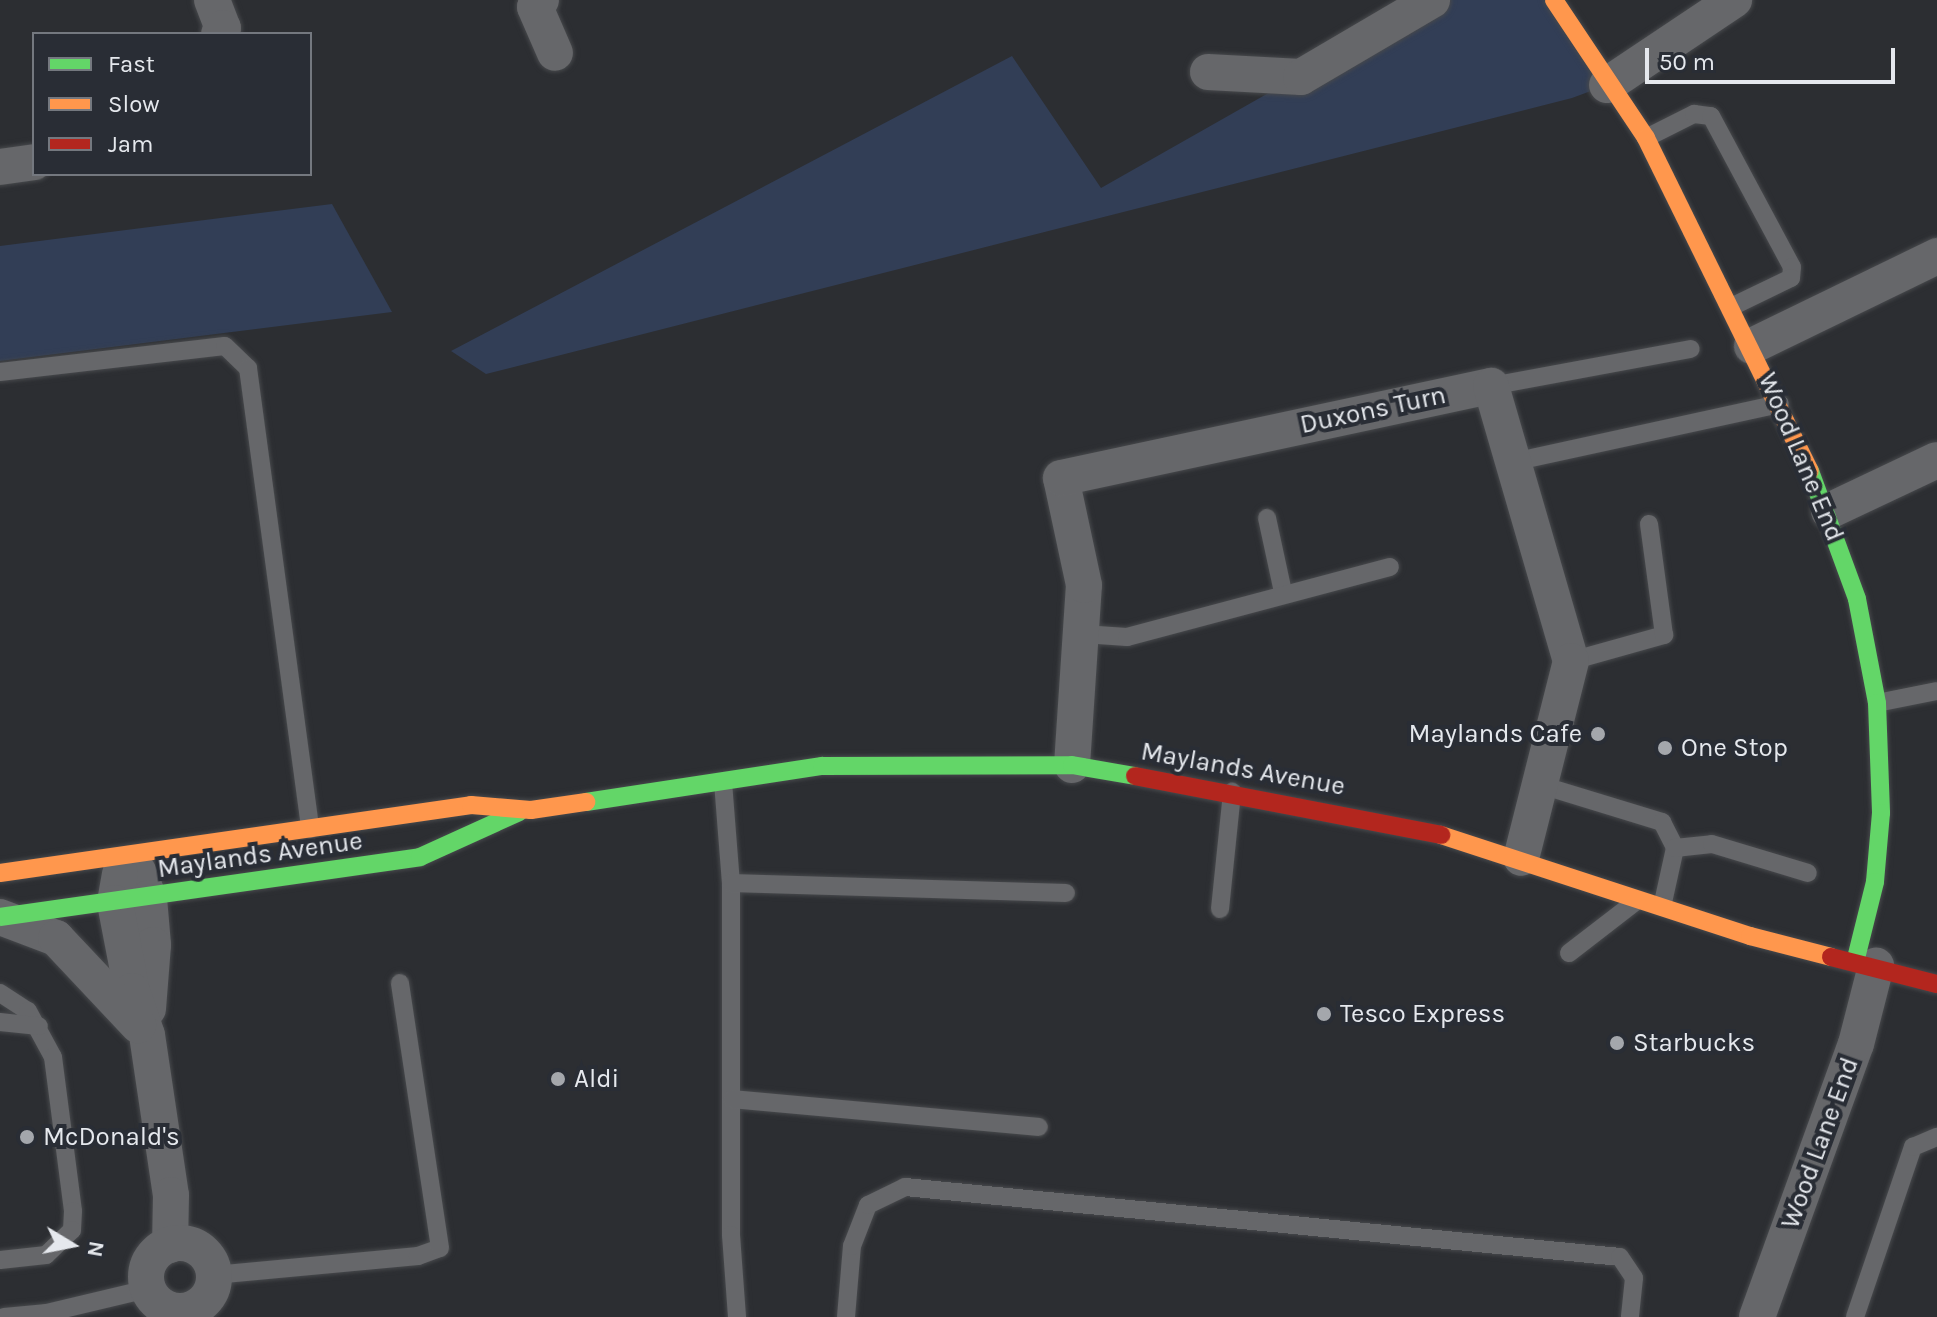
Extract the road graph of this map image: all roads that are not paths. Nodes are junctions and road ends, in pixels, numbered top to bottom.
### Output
1 (212, 0) edge
2 (541, 0) edge
3 (1432, 0) edge
4 (1554, 0) edge
5 (1734, 0) edge
6 (220, 32) edge
7 (555, 53) dead end
8 (1208, 72) dead end
9 (1607, 85) junction
10 (1646, 138) junction
11 (32, 162) edge
12 (0, 167) edge
13 (1937, 256) edge
14 (1733, 306) junction
15 (1752, 346) junction
16 (1691, 349) dead end
17 (0, 372) edge
18 (1491, 386) junction
19 (1781, 404) junction
20 (1937, 460) edge
21 (1513, 462) junction
22 (1829, 511) junction
23 (1267, 518) dead end
24 (1649, 524) dead end
25 (1390, 567) dead end
26 (1283, 592) junction
27 (1083, 634) junction
28 (1571, 661) junction
29 (1937, 691) edge
30 (1877, 703) junction
31 (1072, 765) junction
32 (723, 779) junction
33 (1541, 785) junction
34 (1232, 792) junction
35 (519, 812) junction
36 (310, 829) junction
37 (1675, 848) junction
38 (127, 856) junction
39 (420, 857) junction
40 (1521, 858) junction
41 (0, 873) edge
42 (1808, 873) dead end
43 (731, 883) junction
44 (1066, 893) dead end
45 (1640, 899) junction
46 (132, 900) junction
47 (1662, 907) junction
48 (1220, 909) dead end
49 (0, 917) edge
50 (1569, 953) dead end
51 (1865, 964) junction
52 (400, 983) dead end
53 (1937, 984) edge
54 (0, 993) edge
55 (0, 1022) edge
56 (39, 1026) junction
57 (147, 1035) junction
58 (732, 1099) junction
59 (1039, 1127) dead end
60 (1937, 1137) edge
61 (170, 1245) junction
62 (0, 1260) edge
63 (214, 1275) junction
64 (148, 1289) junction
65 (193, 1313) edge
66 (4, 1317) edge
67 (737, 1317) edge
68 (846, 1317) edge
69 (1630, 1317) edge
70 (1757, 1317) edge
71 (1855, 1317) edge

1 - 6 street
2 - 7 street
3 - 8 street
4 - 9 main road, Wood Lane End
5 - 9 street
9 - 10 main road, Wood Lane End
10 - 14 main road, Wood Lane End
10 - 14 lane
11 - 12 street
13 - 15 street
14 - 15 main road, Wood Lane End
15 - 19 main road, Wood Lane End
16 - 18 lane
17 - 36 lane
18 - 21 street
18 - 27 street, Duxons Turn
19 - 21 lane
19 - 22 main road, Wood Lane End
20 - 22 street
21 - 28 street
22 - 30 main road, Wood Lane End
23 - 26 lane
24 - 28 lane
25 - 26 lane
26 - 27 lane
27 - 31 street, Duxons Turn
28 - 33 street
29 - 30 lane
30 - 51 main road, Wood Lane End
31 - 32 main road, Maylands Avenue
31 - 34 main road, Maylands Avenue
32 - 35 main road, Maylands Avenue
32 - 43 lane
33 - 37 lane
33 - 40 street
34 - 40 main road, Maylands Avenue
34 - 48 lane
35 - 36 main road, Maylands Avenue
35 - 39 main road, Maylands Avenue
36 - 38 main road, Maylands Avenue
36 - 39 main road
37 - 42 lane
37 - 47 lane
38 - 41 main road, Maylands Avenue
38 - 46 street
39 - 46 main road, Maylands Avenue
40 - 45 main road, Maylands Avenue
43 - 44 lane
43 - 58 lane
45 - 47 main road, Maylands Avenue
45 - 50 lane
46 - 49 main road, Maylands Avenue
46 - 57 street
47 - 51 main road, Maylands Avenue
49 - 57 street
51 - 53 main road, Maylands Avenue
51 - 70 street, Wood Lane End
52 - 63 lane
54 - 56 lane
55 - 56 lane
56 - 62 lane
57 - 61 street
58 - 59 lane
58 - 67 lane
60 - 71 lane
61 - 63 street
61 - 64 street
63 - 65 street
64 - 65 street
64 - 66 lane
68 - 69 lane

